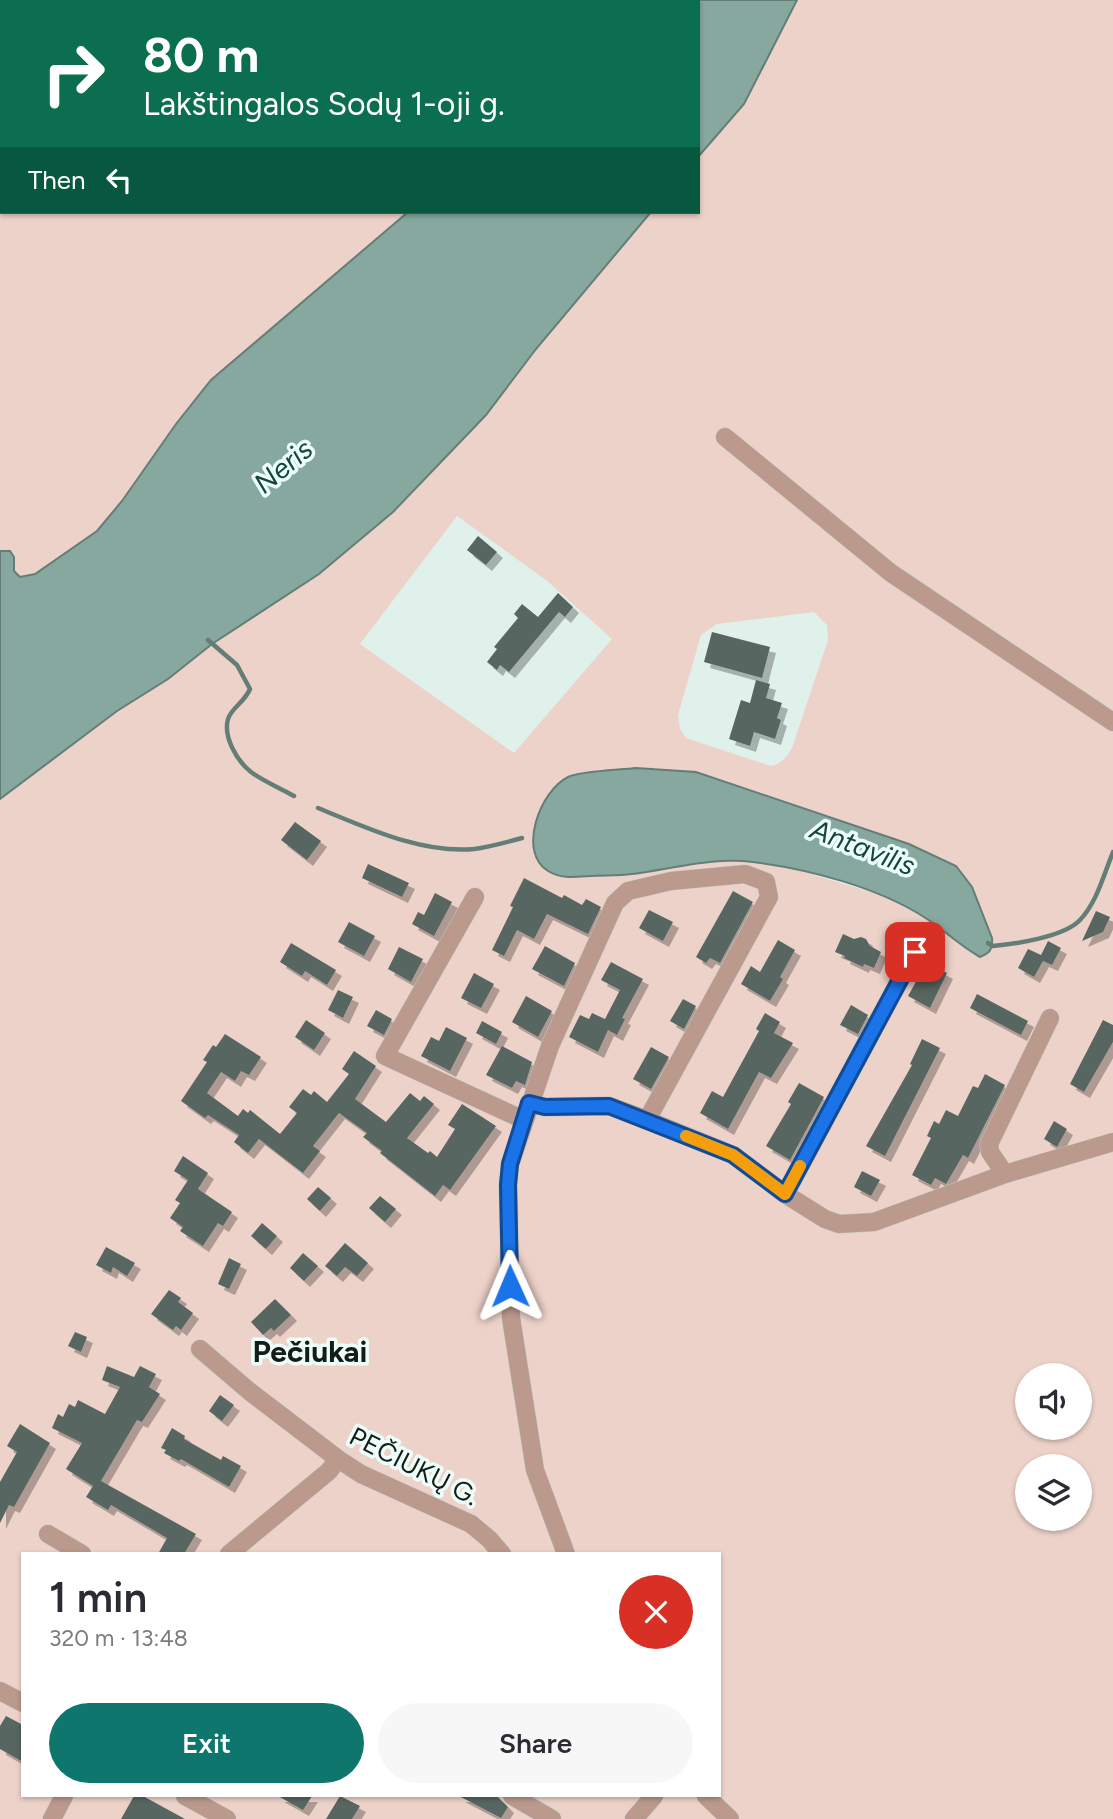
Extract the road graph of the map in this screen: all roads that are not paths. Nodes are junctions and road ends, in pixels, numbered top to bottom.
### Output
1 (725, 436) dead end
2 (1113, 722) edge
3 (475, 897) dead end
4 (915, 952) dead end
5 (1050, 1018) dead end
6 (527, 1111) junction
7 (647, 1120) junction
8 (1113, 1142) edge
9 (1005, 1174) junction
10 (785, 1194) junction
11 (200, 1349) dead end
12 (338, 1459) junction
13 (48, 1534) dead end
14 (79, 1552) edge
15 (231, 1552) edge
16 (500, 1552) edge
17 (565, 1552) edge
18 (0, 1690) edge
19 (21, 1702) edge
20 (63, 1797) edge
21 (187, 1797) edge
22 (514, 1797) edge
23 (653, 1797) edge
24 (707, 1797) edge
25 (52, 1819) edge
26 (227, 1819) edge
27 (552, 1819) edge
28 (634, 1819) edge
29 (730, 1819) edge

1 - 2 street
3 - 6 street
4 - 10 street
5 - 9 street
6 - 7 street
6 - 7 street
6 - 17 street
7 - 10 street
8 - 9 street
9 - 10 street
11 - 12 street, PEČIUKŲ G.
12 - 15 street
12 - 16 street, PEČIUKŲ G.
13 - 14 street
18 - 19 street
20 - 25 street
21 - 26 street
22 - 27 street
23 - 28 street
24 - 29 street

